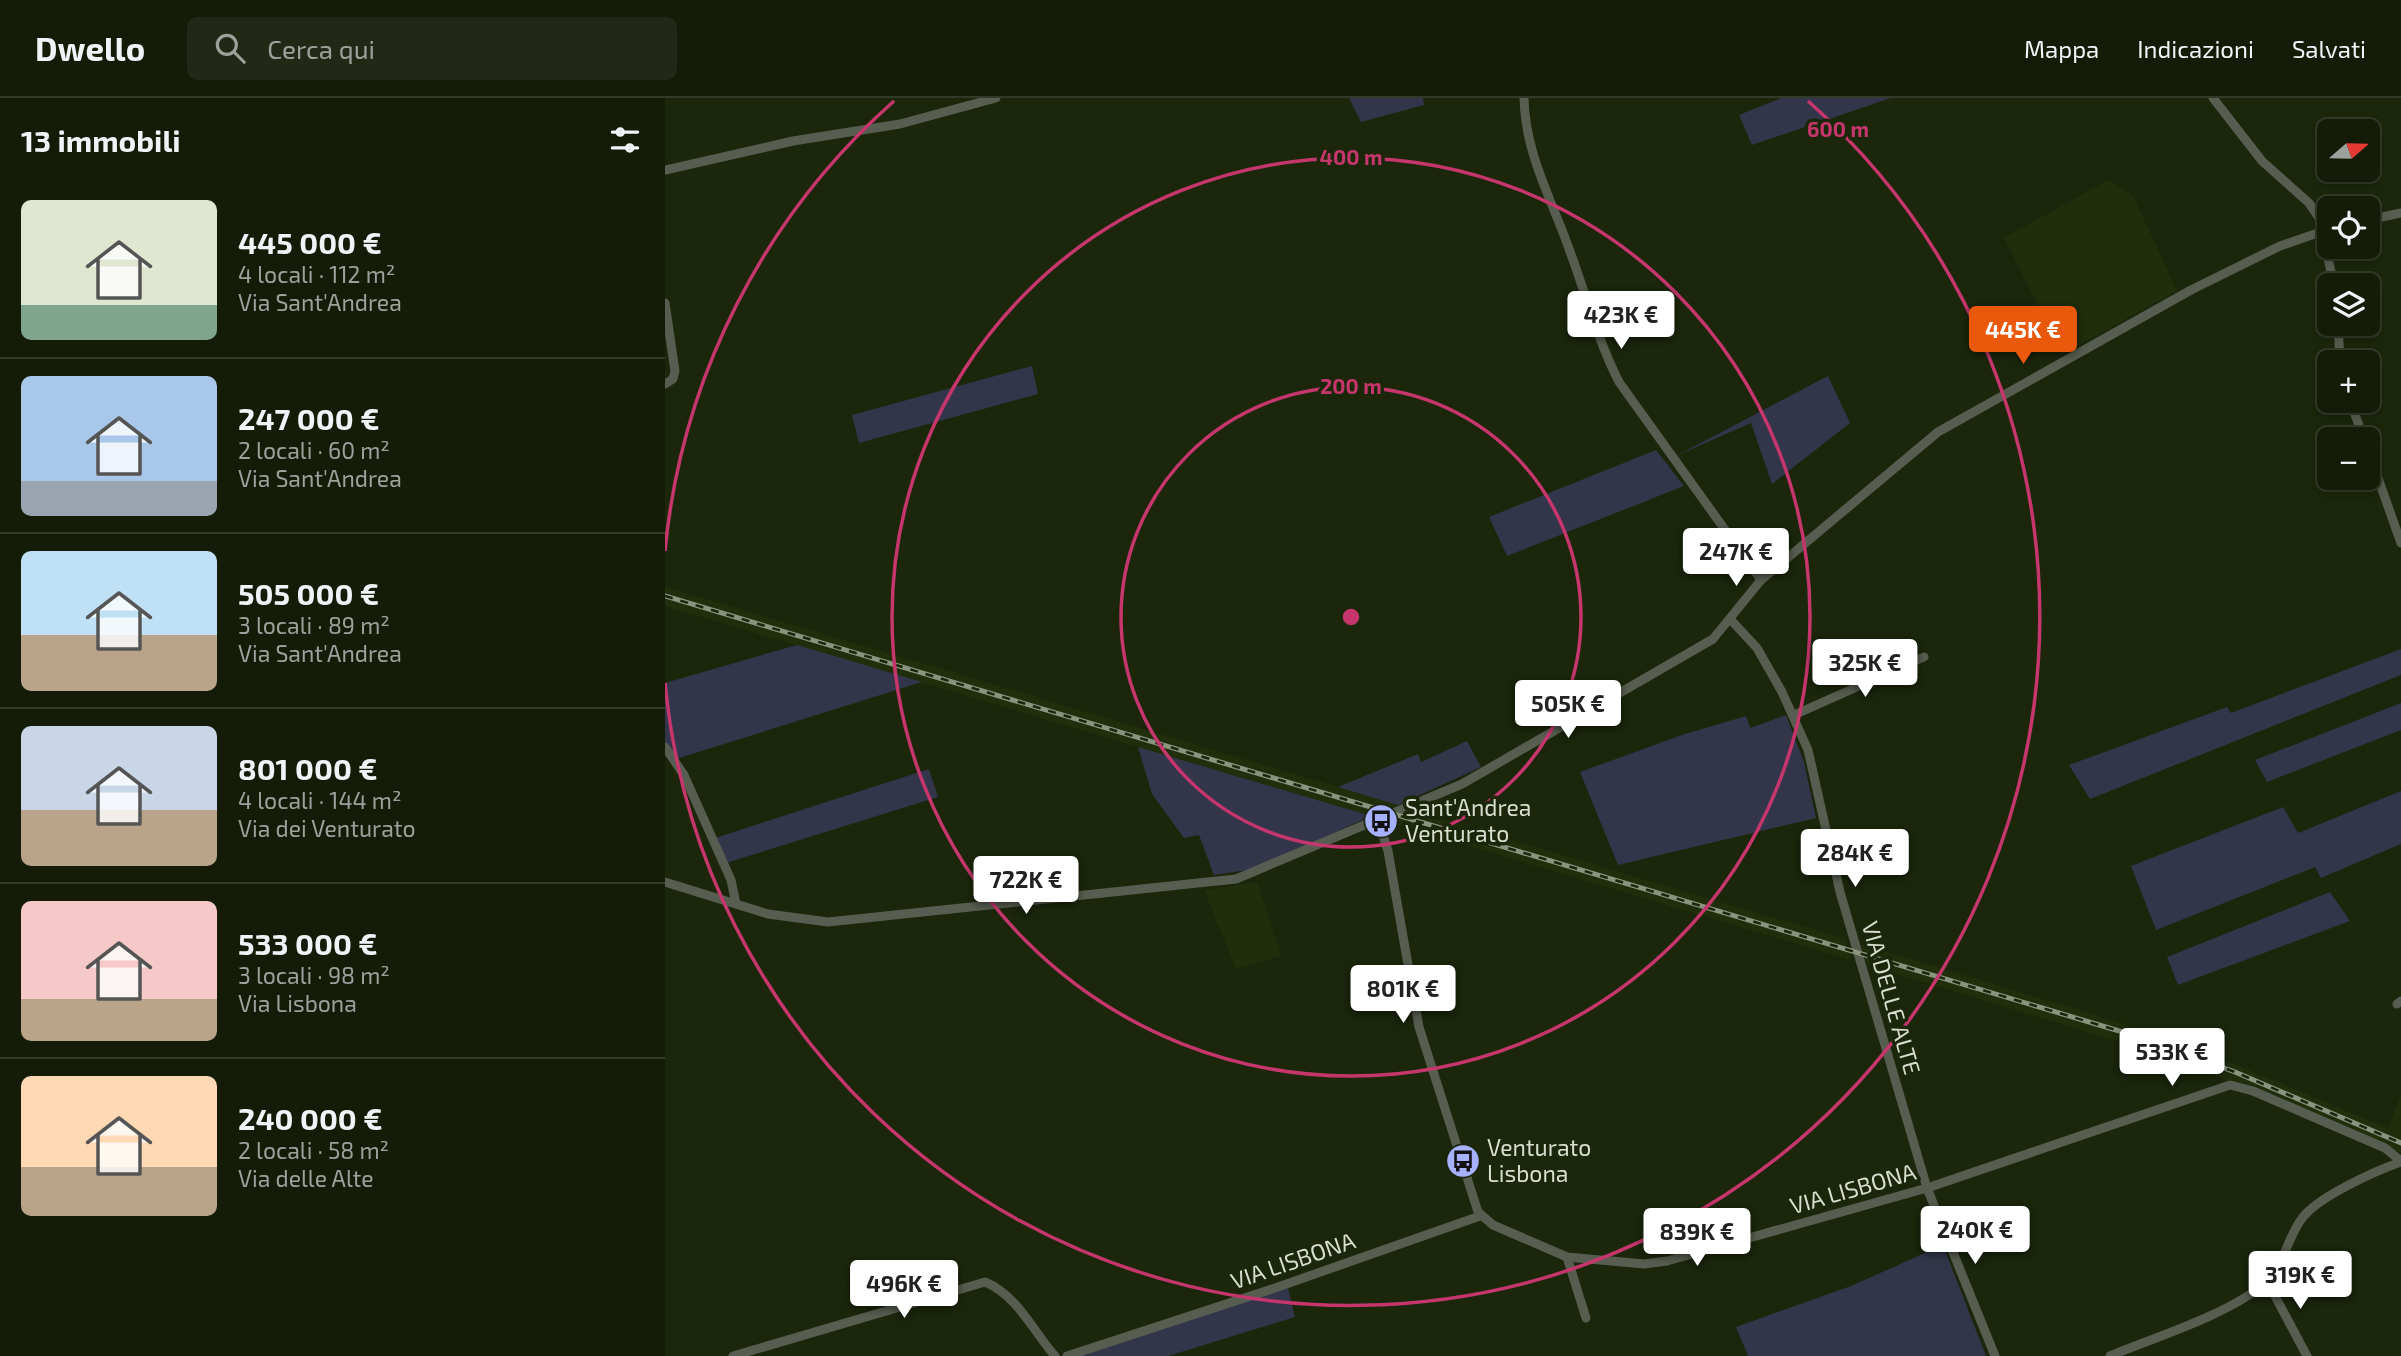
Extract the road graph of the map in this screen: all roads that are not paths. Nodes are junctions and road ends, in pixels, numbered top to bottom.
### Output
1 (996, 98) edge
2 (1524, 98) edge
3 (2213, 98) edge
4 (665, 170) edge
5 (2401, 214) edge
6 (2317, 216) edge
7 (2380, 218) edge
8 (2317, 233) edge
9 (665, 303) edge
10 (665, 384) edge
11 (2380, 484) edge
12 (2401, 543) edge
13 (1761, 580) junction
14 (1730, 619) junction
15 (1924, 657) dead end
16 (1794, 715) junction
17 (665, 747) edge
18 (1377, 817) junction
19 (665, 882) edge
20 (736, 904) junction
21 (2401, 1161) edge
22 (1927, 1188) junction
23 (1480, 1216) junction
24 (1567, 1258) junction
25 (2267, 1281) junction
26 (1586, 1318) dead end
27 (733, 1356) edge
28 (1055, 1356) edge
29 (1067, 1356) edge
30 (1995, 1356) edge
31 (2110, 1356) edge
32 (2307, 1356) edge

1 - 4 street
2 - 13 street
3 - 6 street
5 - 7 street
8 - 13 street
9 - 10 street
11 - 12 street
13 - 14 street
14 - 16 street, VIA DELLE ALTE
14 - 18 street
15 - 16 street
16 - 22 street, VIA DELLE ALTE
17 - 20 street
18 - 20 street
18 - 23 street
19 - 20 street
21 - 22 street, VIA LISBONA
21 - 25 street
22 - 24 street, VIA LISBONA
22 - 30 street, VIA DELLE ALTE
23 - 24 street, VIA LISBONA
23 - 29 street, VIA LISBONA
24 - 26 street
25 - 31 street
25 - 32 street
27 - 28 street

